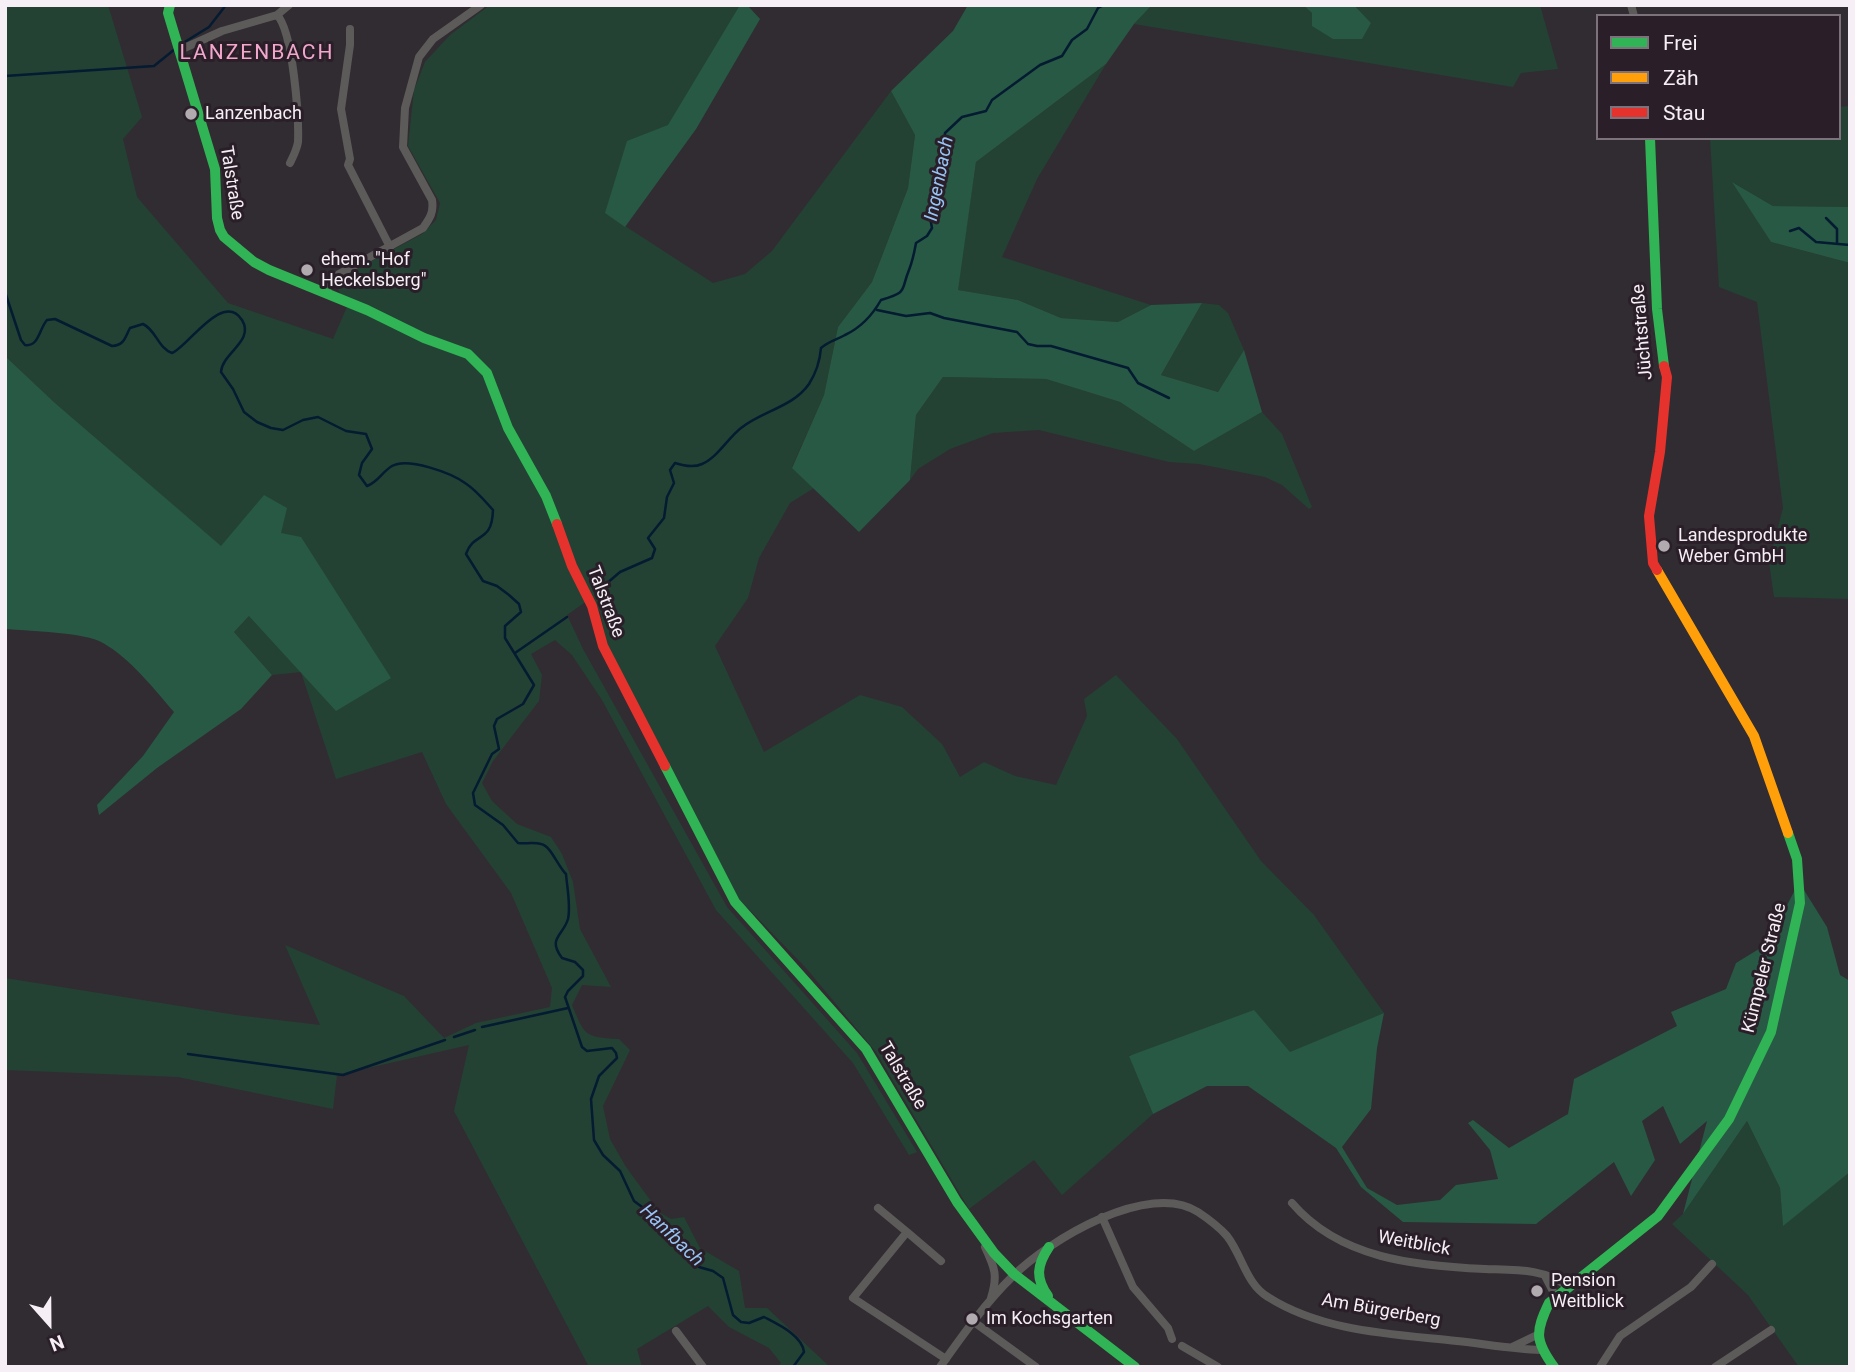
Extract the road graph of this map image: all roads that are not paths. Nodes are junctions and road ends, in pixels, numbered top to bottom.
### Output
1 (170, 5) edge
2 (289, 5) edge
3 (481, 5) edge
4 (277, 15) junction
5 (350, 29) dead end
6 (180, 50) junction
7 (1650, 140) edge
8 (290, 163) dead end
9 (390, 247) junction
10 (326, 292) junction
11 (1653, 563) joint
12 (1292, 1203) dead end
13 (878, 1208) dead end
14 (1101, 1217) junction
15 (975, 1228) junction
16 (907, 1232) junction
17 (1049, 1247) junction
18 (941, 1261) dead end
19 (1712, 1264) dead end
20 (1014, 1274) junction
21 (1545, 1276) junction
22 (1568, 1287) junction
23 (1556, 1297) junction
24 (989, 1304) junction
25 (1057, 1307) junction
26 (974, 1322) junction
27 (1771, 1330) dead end
28 (676, 1331) dead end
29 (1537, 1335) junction
30 (1172, 1339) dead end
31 (1182, 1346) dead end
32 (1513, 1347) junction
33 (1541, 1350) junction
34 (946, 1359) junction
35 (704, 1367) edge
36 (940, 1367) edge
37 (1036, 1367) edge
38 (1135, 1367) edge
39 (1218, 1367) edge
40 (1554, 1367) edge
41 (1600, 1367) edge
42 (1714, 1367) edge

1 - 6 main road, Talstraße
2 - 4 street
3 - 9 street
4 - 6 street
4 - 8 street
5 - 9 street
6 - 10 main road, Talstraße
7 - 11 main road, Jüchtstraße
9 - 10 street
10 - 15 main road, Talstraße
11 - 22 main road, Kümpeler Straße
12 - 21 street, Weitblick
13 - 16 street
14 - 17 street, Am Bürgerberg
14 - 30 street
14 - 32 street, Am Bürgerberg
15 - 20 main road, Talstraße
15 - 24 street
16 - 18 street
16 - 34 street
17 - 20 street, Am Bürgerberg
17 - 25 main road
19 - 41 street
20 - 24 street, Am Bürgerberg
20 - 25 main road, Talstraße
21 - 22 street, Weitblick
21 - 23 street
22 - 23 main road, Kümpeler Straße
23 - 29 main road, Kümpeler Straße
24 - 26 street, Am Bürgerberg
25 - 38 main road, Talstraße
26 - 34 street, Am Bürgerberg
26 - 37 street
27 - 42 street
28 - 35 street
29 - 32 street
29 - 33 main road
31 - 39 street
32 - 33 street, Am Bürgerberg
33 - 40 main road
34 - 36 street, Am Bürgerberg

